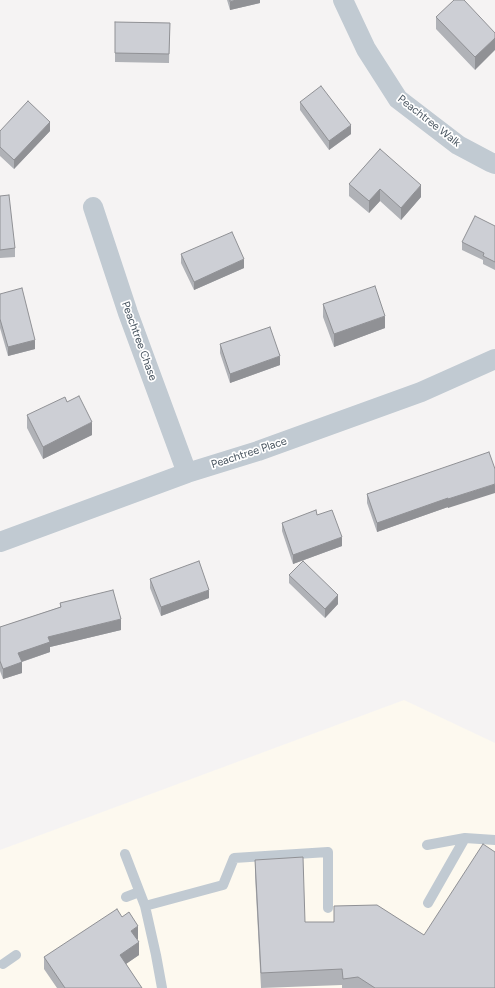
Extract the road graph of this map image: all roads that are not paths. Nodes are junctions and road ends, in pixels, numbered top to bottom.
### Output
1 (343, 0) edge
2 (495, 164) edge
3 (93, 207) dead end
4 (495, 359) edge
5 (187, 474) junction
6 (0, 542) edge
7 (465, 838) junction
8 (495, 840) edge
9 (427, 845) dead end
10 (125, 854) dead end
11 (139, 892) junction
12 (126, 897) dead end
13 (428, 903) dead end
14 (145, 906) junction
15 (328, 908) dead end
16 (16, 955) dead end
17 (3, 964) dead end
18 (162, 988) edge

1 - 2 street, Peachtree Walk
3 - 5 street, Peachtree Chase
4 - 5 street, Peachtree Place
5 - 6 street, Peachtree Place
7 - 8 lane
7 - 9 lane
7 - 13 lane
10 - 11 lane
11 - 12 lane
11 - 14 lane
14 - 15 lane
14 - 18 lane
16 - 17 lane

